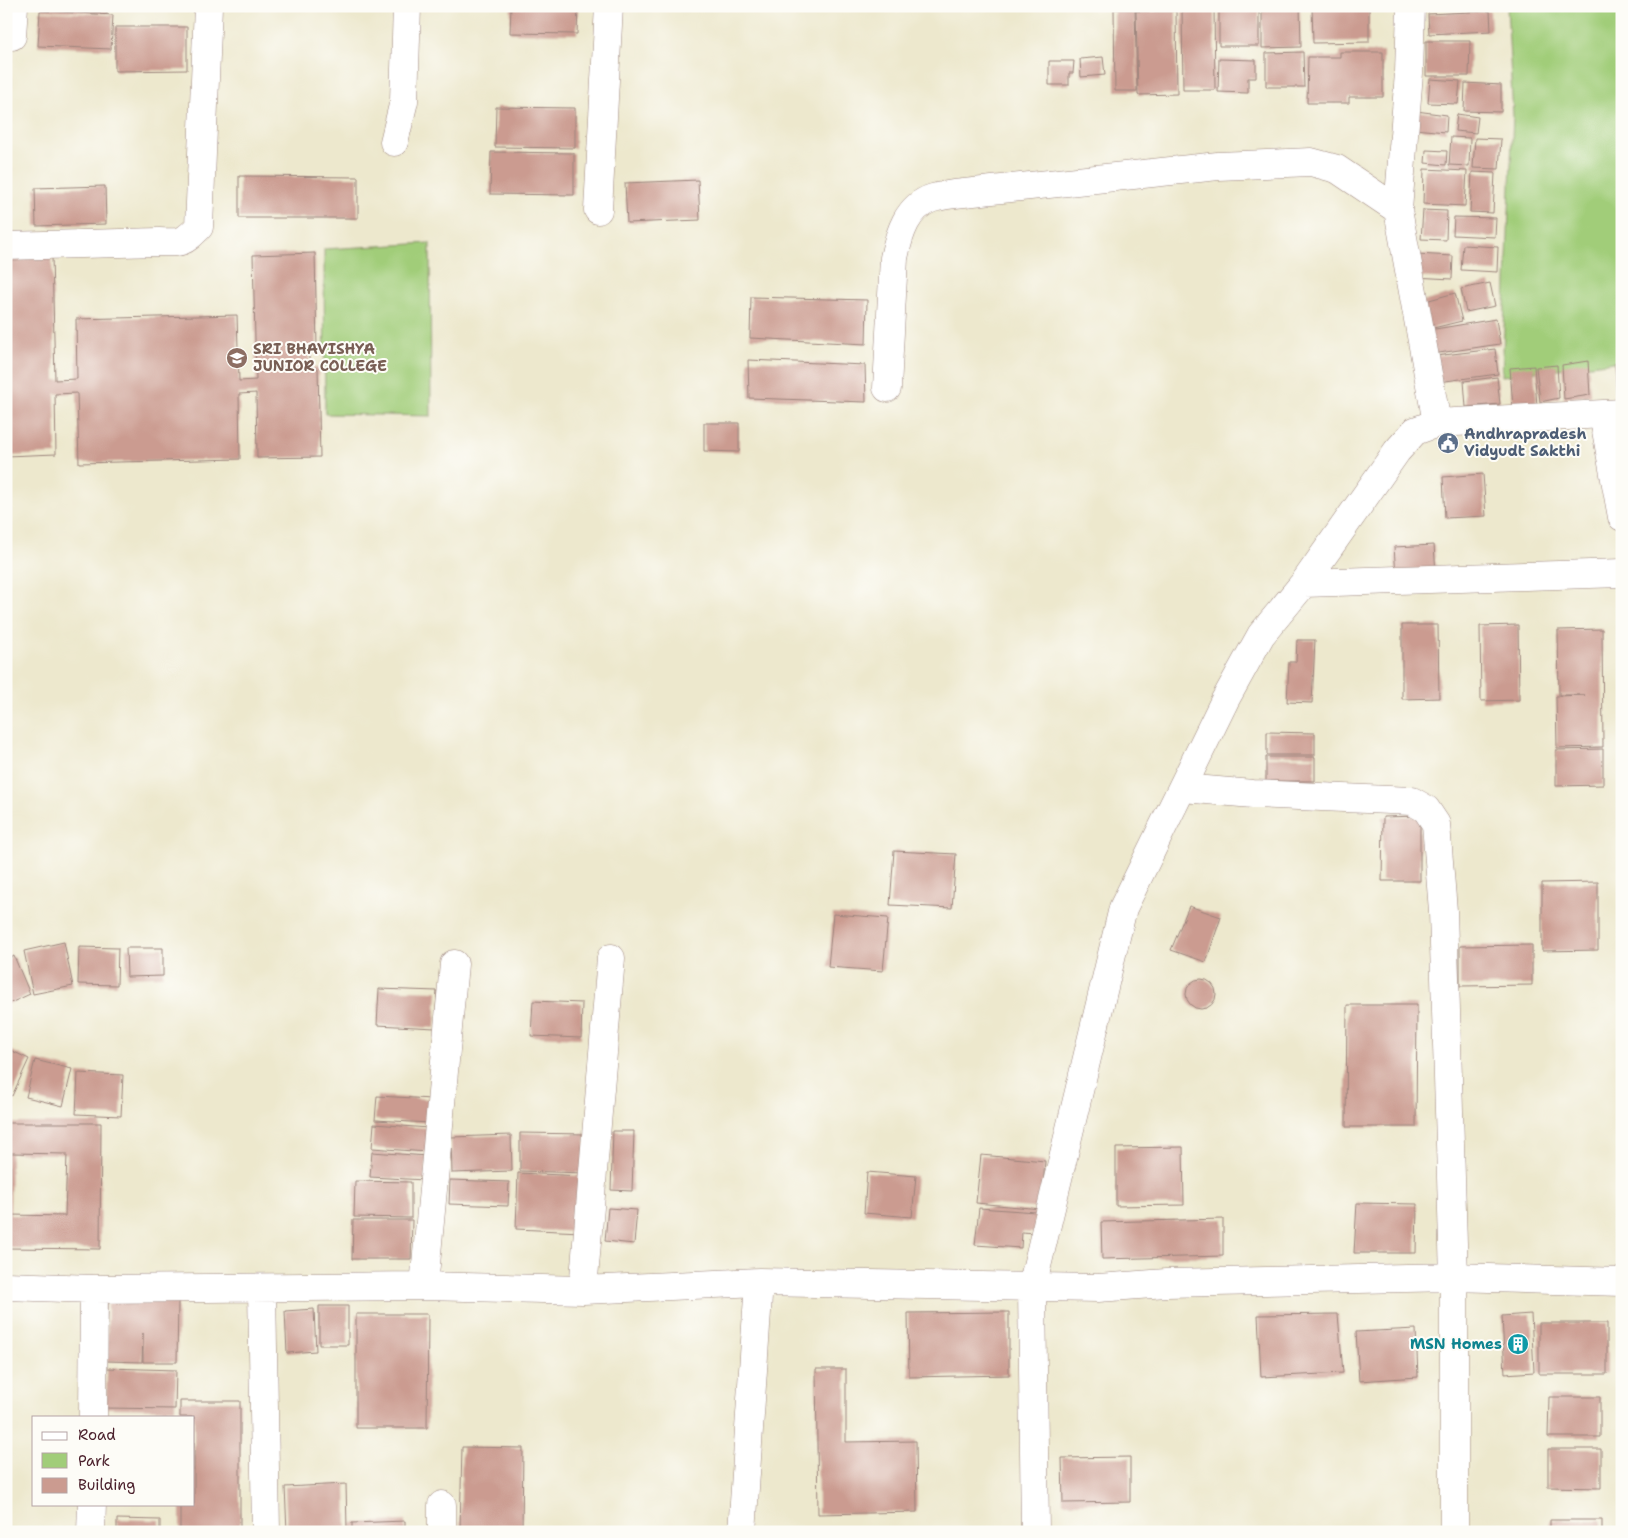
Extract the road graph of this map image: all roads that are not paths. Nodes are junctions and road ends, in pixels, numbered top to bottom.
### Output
1 (14, 6) edge
2 (208, 6) edge
3 (407, 6) edge
4 (609, 6) edge
5 (1411, 6) edge
6 (12, 36) dead end
7 (394, 142) dead end
8 (598, 210) dead end
9 (1398, 210) junction
10 (6, 246) edge
11 (887, 388) dead end
12 (1612, 413) edge
13 (1437, 423) junction
14 (1622, 517) edge
15 (1622, 572) edge
16 (1304, 583) junction
17 (1183, 788) junction
18 (611, 958) dead end
19 (454, 964) dead end
20 (1454, 1277) junction
21 (759, 1282) junction
22 (1622, 1282) edge
23 (6, 1286) edge
24 (424, 1286) junction
25 (1032, 1287) junction
26 (94, 1288) junction
27 (262, 1288) junction
28 (583, 1290) junction
29 (93, 1416) edge
30 (442, 1505) dead end
31 (92, 1506) edge
32 (91, 1532) edge
33 (266, 1532) edge
34 (442, 1532) edge
35 (742, 1532) edge
36 (1035, 1532) edge
37 (1454, 1532) edge

1 - 6 street
2 - 10 street
3 - 7 street
4 - 8 street
5 - 9 street
9 - 11 street
9 - 13 street
12 - 13 street
12 - 14 street
13 - 16 street
15 - 16 street
16 - 17 street
17 - 20 street
17 - 25 street
18 - 28 street
19 - 24 street
20 - 22 street
20 - 25 street
20 - 37 street
21 - 25 street
21 - 28 street
21 - 35 street
23 - 26 street
24 - 27 street
24 - 28 street
25 - 36 street
26 - 27 street
26 - 29 street
27 - 33 street
30 - 34 street
31 - 32 street

